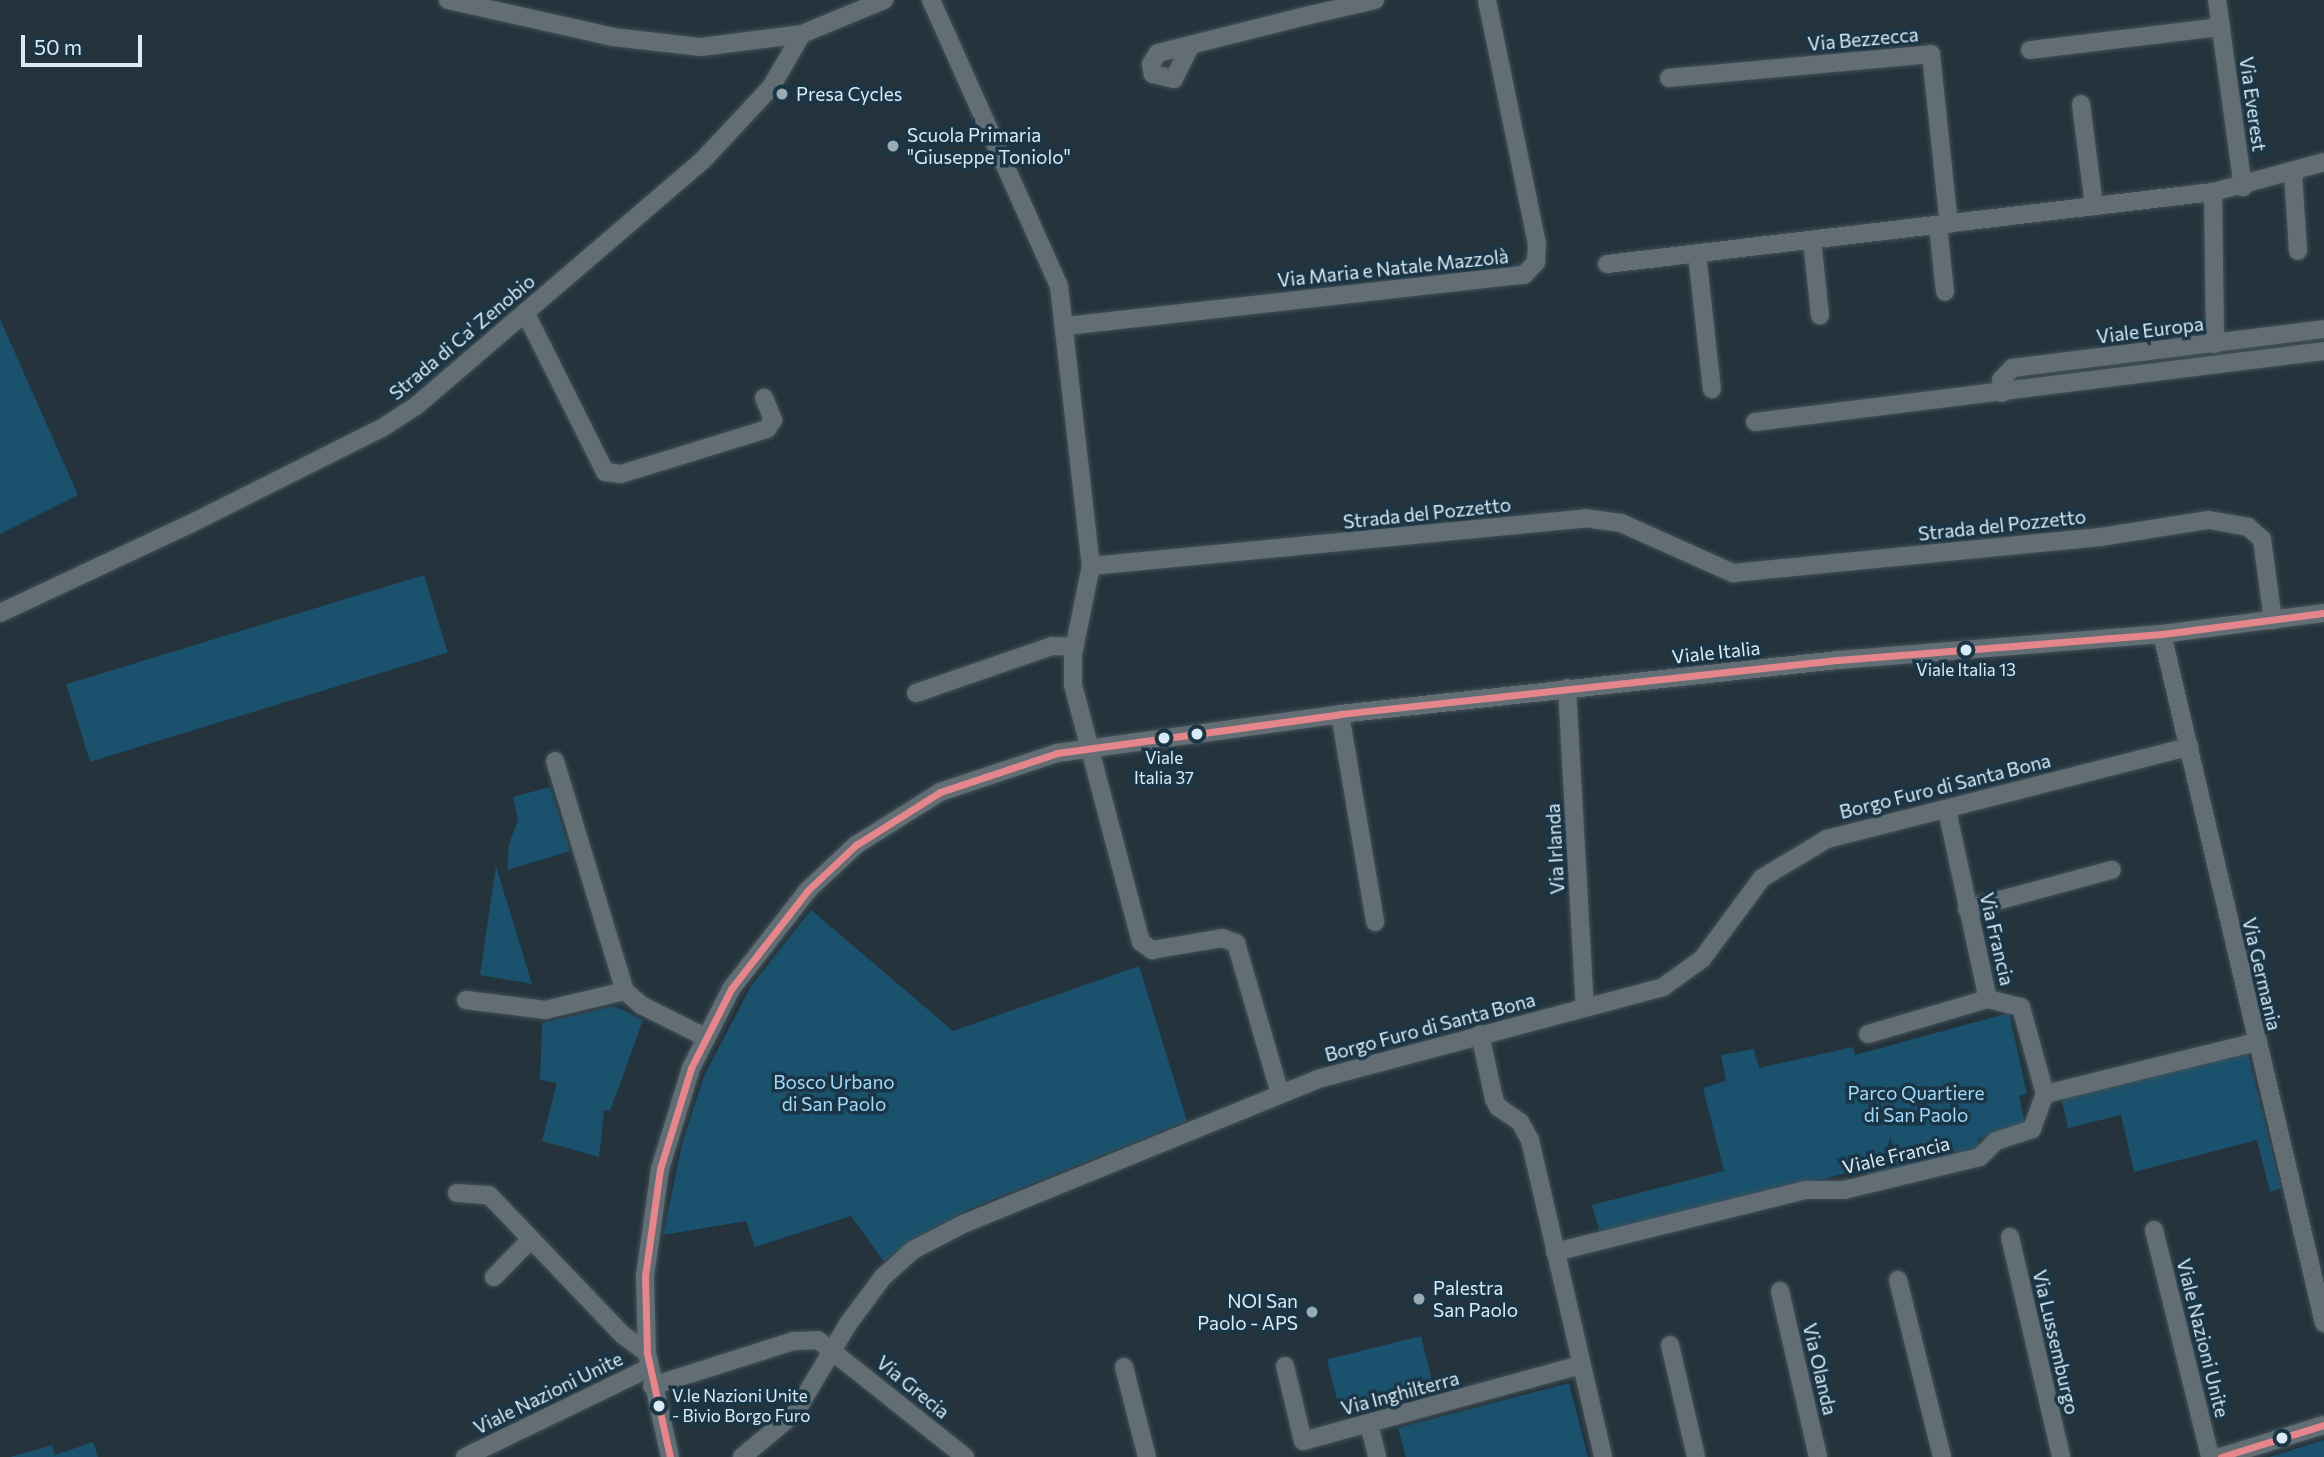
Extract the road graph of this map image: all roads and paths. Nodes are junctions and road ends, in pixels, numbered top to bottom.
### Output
1 (448, 0) edge
2 (884, 0) edge
3 (931, 0) edge
4 (1375, 0) edge
5 (1487, 0) edge
6 (2217, 0) edge
7 (2221, 27) junction
8 (803, 34) junction
9 (1191, 45) dead end
10 (2030, 50) dead end
11 (1670, 78) dead end
12 (2081, 104) dead end
13 (2324, 162) edge
14 (2293, 172) junction
15 (2244, 187) junction
16 (2213, 192) junction
17 (2094, 206) junction
18 (1943, 225) junction
19 (1812, 240) junction
20 (2298, 251) dead end
21 (1697, 254) junction
22 (1607, 264) dead end
23 (1945, 292) dead end
24 (525, 312) junction
25 (1820, 316) dead end
26 (1066, 326) junction
27 (2324, 330) edge
28 (2215, 344) junction
29 (2324, 351) edge
30 (1712, 389) dead end
31 (2002, 393) junction
32 (764, 398) dead end
33 (1755, 422) dead end
34 (1091, 566) junction
35 (0, 613) edge
36 (2324, 613) edge
37 (2273, 620) junction
38 (2162, 634) junction
39 (1075, 647) junction
40 (1567, 688) junction
41 (916, 693) dead end
42 (1340, 715) junction
43 (1113, 745) joint
44 (1089, 747) junction
45 (2189, 747) junction
46 (555, 761) dead end
47 (1947, 810) junction
48 (2112, 870) dead end
49 (1967, 909) junction
50 (1375, 922) dead end
51 (625, 991) junction
52 (1988, 999) junction
53 (466, 1000) dead end
54 (1585, 1007) junction
55 (1480, 1034) junction
56 (1868, 1034) dead end
57 (705, 1037) junction
58 (2256, 1042) junction
59 (1280, 1093) junction
60 (2045, 1094) junction
61 (457, 1192) dead end
62 (2154, 1230) dead end
63 (2010, 1237) dead end
64 (529, 1241) junction
65 (1555, 1252) junction
66 (494, 1277) dead end
67 (1899, 1280) dead end
68 (1780, 1291) dead end
69 (2324, 1323) edge
70 (1671, 1345) dead end
71 (834, 1350) junction
72 (648, 1360) junction
73 (1581, 1365) junction
74 (1285, 1366) dead end
75 (1124, 1367) dead end
76 (652, 1386) junction
77 (1369, 1424) junction
78 (2324, 1425) edge
79 (465, 1457) edge
80 (670, 1457) edge
81 (742, 1457) edge
82 (965, 1457) edge
83 (1147, 1457) edge
84 (1377, 1457) edge
85 (1603, 1457) edge
86 (1696, 1457) edge
87 (1818, 1457) edge
88 (1942, 1457) edge
89 (2061, 1457) edge
90 (2210, 1457) edge
91 (2221, 1457) edge

1 - 8 street
2 - 8 street
3 - 26 street
4 - 9 street
5 - 26 street, Via Maria e Natale Mazzolà
6 - 7 street, Via Everest
7 - 10 street
7 - 15 street, Via Everest
8 - 24 street, Strada di Ca' Zenobio
11 - 18 street, Via Bezzecca
12 - 17 street
13 - 14 street
14 - 15 street
14 - 20 street
15 - 16 street
16 - 17 street
16 - 28 street
17 - 18 street
18 - 19 street
18 - 23 street, Via Bezzecca
19 - 21 street
19 - 25 street
21 - 22 street
21 - 30 street
24 - 32 street
24 - 35 street, Strada di Ca' Zenobio
26 - 34 street
27 - 28 street, Viale Europa
28 - 31 street, Viale Europa
29 - 31 street
31 - 33 street
34 - 37 street, Strada del Pozzetto
34 - 39 street
36 - 37 street, Viale Italia
37 - 38 street, Viale Italia
38 - 40 street, Viale Italia
38 - 45 street, Via Germania
39 - 41 street
39 - 44 street
40 - 42 street, Viale Italia
40 - 54 street, Via Irlanda
42 - 43 street, Viale Italia
42 - 50 street
43 - 44 street, Viale Nazioni Unite
44 - 57 street, Viale Nazioni Unite
44 - 59 street
45 - 47 street, Borgo Furo di Santa Bona
45 - 58 street, Via Germania
46 - 51 street
47 - 49 street, Via Francia
47 - 54 street, Borgo Furo di Santa Bona
48 - 49 street
49 - 52 street, Via Francia
51 - 53 street
51 - 57 street
52 - 56 street
52 - 60 street, Via Francia
54 - 55 street, Borgo Furo di Santa Bona
55 - 59 street, Borgo Furo di Santa Bona
55 - 65 street
57 - 72 street, Viale Nazioni Unite
58 - 60 street
58 - 69 street, Via Germania
59 - 71 street, Borgo Furo di Santa Bona
60 - 65 street, Viale Francia
61 - 64 street, Viale Nazioni Unite
62 - 90 street, Viale Nazioni Unite
63 - 89 street, Via Lussemburgo
64 - 66 street
64 - 72 street, Viale Nazioni Unite
65 - 73 street
67 - 88 street
68 - 87 street, Via Olanda
70 - 86 street
71 - 76 street
71 - 81 street, Borgo Furo di Santa Bona
71 - 82 street, Via Grecia
72 - 76 street, Viale Nazioni Unite
72 - 79 street, Viale Nazioni Unite
73 - 77 street, Via Inghilterra
73 - 85 street
74 - 77 street, Via Inghilterra
75 - 83 street
76 - 80 street, Viale Nazioni Unite
77 - 84 street
78 - 91 street

